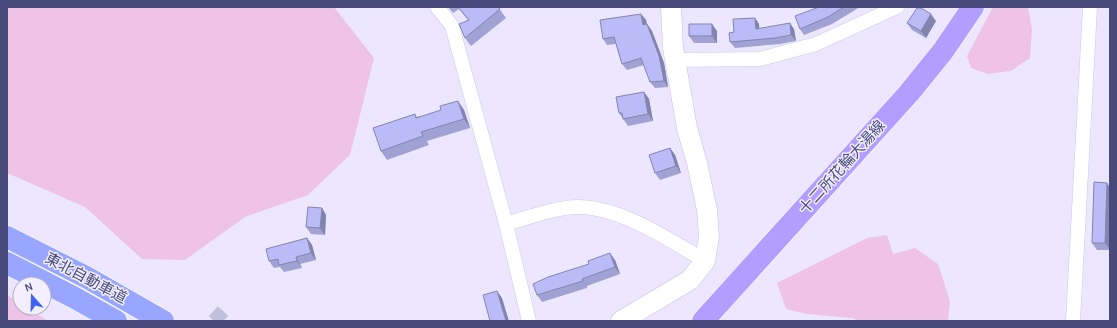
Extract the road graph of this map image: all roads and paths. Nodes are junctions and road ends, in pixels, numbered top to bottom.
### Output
1 (437, 7) edge
2 (671, 7) edge
3 (897, 7) edge
4 (973, 7) edge
5 (1090, 7) edge
6 (675, 60) junction
7 (506, 224) junction
8 (7, 237) edge
9 (706, 261) junction
10 (7, 263) edge
11 (116, 321) edge
12 (163, 321) edge
13 (529, 321) edge
14 (621, 321) edge
15 (703, 321) edge
16 (1073, 321) edge

1 - 7 street
2 - 6 street
3 - 6 street
4 - 15 main road, 十二所花輪大湯線
5 - 16 street
6 - 9 street
7 - 9 street
7 - 13 street
8 - 12 highway, 東北自動車道
9 - 14 street
10 - 11 highway, 東北自動車道

